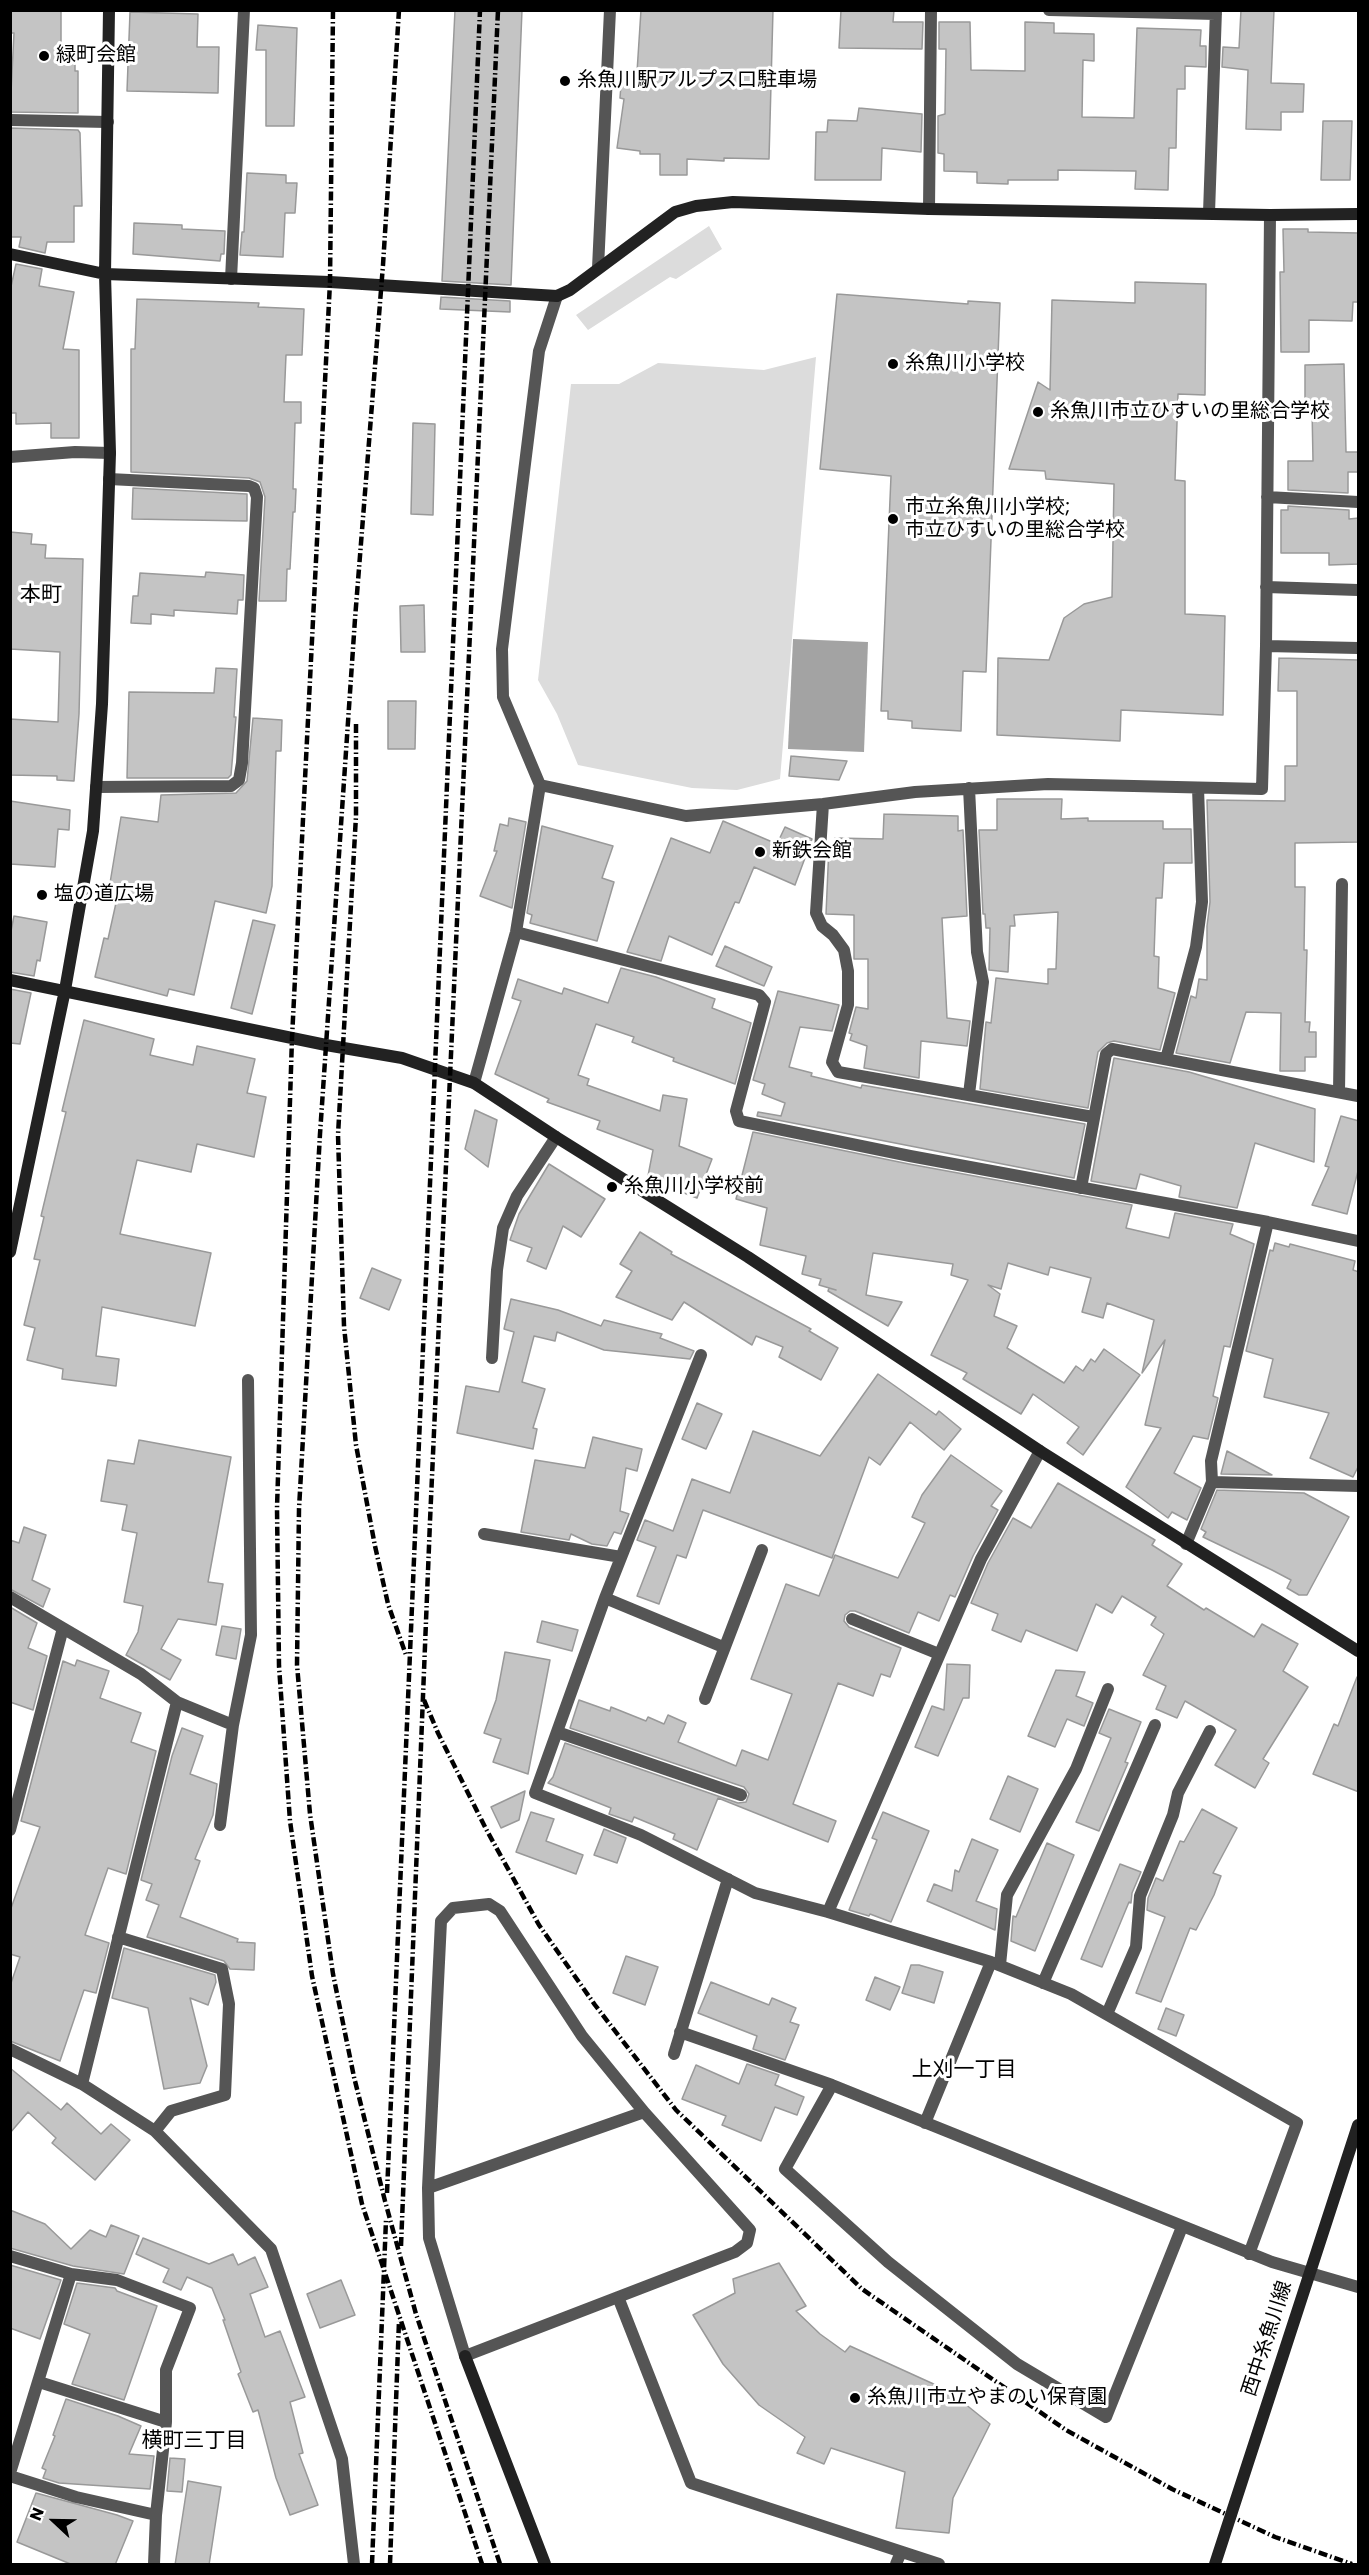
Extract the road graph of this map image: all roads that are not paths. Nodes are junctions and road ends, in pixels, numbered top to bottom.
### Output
1 (109, 10) edge
2 (244, 10) edge
3 (610, 10) edge
4 (931, 10) edge
5 (1049, 10) edge
6 (1216, 12) edge
7 (10, 120) edge
8 (108, 122) junction
9 (929, 208) junction
10 (1209, 213) junction
11 (1359, 214) edge
12 (1270, 215) junction
13 (10, 254) edge
14 (598, 268) junction
15 (105, 274) junction
16 (231, 279) junction
17 (557, 296) junction
18 (110, 453) junction
19 (10, 457) edge
20 (109, 479) junction
21 (1267, 497) junction
22 (1359, 502) edge
23 (1266, 587) junction
24 (1359, 590) edge
25 (1266, 646) junction
26 (1359, 648) edge
27 (540, 785) junction
28 (96, 788) junction
29 (969, 788) junction
30 (1198, 788) junction
31 (823, 804) junction
32 (1342, 884) dead end
33 (516, 932) junction
34 (10, 980) edge
35 (65, 990) junction
36 (1166, 1059) junction
37 (474, 1083) junction
38 (1339, 1092) junction
39 (969, 1094) junction
40 (1359, 1096) edge
41 (1093, 1117) junction
42 (556, 1137) junction
43 (1081, 1188) junction
44 (1268, 1221) junction
45 (1359, 1241) edge
46 (10, 1252) edge
47 (701, 1355) dead end
48 (492, 1358) dead end
49 (248, 1380) dead end
50 (1040, 1451) junction
51 (1212, 1482) junction
52 (1359, 1486) edge
53 (484, 1534) dead end
54 (1186, 1544) junction
55 (762, 1550) dead end
56 (621, 1557) junction
57 (10, 1598) edge
58 (605, 1598) junction
59 (852, 1619) dead end
60 (63, 1628) junction
61 (723, 1647) junction
62 (1359, 1651) edge
63 (939, 1654) junction
64 (1108, 1689) dead end
65 (705, 1699) dead end
66 (177, 1702) junction
67 (233, 1725) junction
68 (1155, 1725) dead end
69 (1210, 1731) dead end
70 (557, 1732) junction
71 (741, 1795) dead end
72 (220, 1825) dead end
73 (10, 1830) edge
74 (728, 1879) junction
75 (828, 1912) junction
76 (118, 1937) junction
77 (995, 1964) junction
78 (1043, 1983) junction
79 (1107, 2014) junction
80 (680, 2032) junction
81 (10, 2049) edge
82 (674, 2054) dead end
83 (81, 2084) junction
84 (832, 2085) junction
85 (644, 2112) junction
86 (925, 2123) junction
87 (1359, 2126) edge
88 (154, 2131) junction
89 (428, 2188) junction
90 (1182, 2228) junction
91 (1249, 2254) junction
92 (10, 2256) edge
93 (71, 2274) junction
94 (1359, 2287) edge
95 (618, 2297) junction
96 (465, 2356) junction
97 (39, 2382) junction
98 (166, 2422) junction
99 (10, 2474) edge
100 (156, 2515) junction
101 (901, 2552) junction
102 (154, 2565) edge
103 (354, 2565) edge
104 (545, 2565) edge
105 (896, 2565) edge
106 (939, 2565) edge
107 (1215, 2565) edge

1 - 8 street
2 - 16 street
3 - 14 street
4 - 9 street
5 - 6 street
6 - 10 street
7 - 8 street
8 - 15 street
9 - 10 street
9 - 14 street
10 - 12 street
11 - 12 street
12 - 21 street
13 - 15 street
14 - 17 street
15 - 16 street
15 - 18 street
16 - 17 street
17 - 27 street
18 - 19 street
18 - 20 street
20 - 28 street
20 - 28 street
21 - 22 street
21 - 23 street
23 - 24 street
23 - 25 street
25 - 26 street
25 - 30 street
27 - 31 street
27 - 33 street
28 - 35 street
29 - 30 street
29 - 31 street
29 - 39 street
30 - 36 street
31 - 39 street
32 - 38 street
33 - 37 street
33 - 43 street
34 - 35 street
35 - 37 street
35 - 46 street
36 - 38 street
36 - 41 street
37 - 42 street
38 - 40 street
39 - 41 street
41 - 43 street
42 - 48 street
42 - 50 street
43 - 44 street
44 - 45 street
44 - 51 street
47 - 56 street
49 - 67 street
50 - 54 street
50 - 63 street
51 - 52 street
51 - 54 street
53 - 56 street
54 - 62 street
55 - 61 street
56 - 58 street
57 - 60 street
58 - 61 street
58 - 70 street
59 - 63 street
60 - 66 street
60 - 73 street
61 - 65 street
63 - 75 street
64 - 77 street
66 - 67 street
66 - 76 street
67 - 72 street
68 - 78 street
69 - 79 street
70 - 71 street
70 - 74 street
74 - 75 street
74 - 80 street
75 - 77 street
76 - 83 street
76 - 88 street
77 - 78 street
77 - 86 street
78 - 79 street
79 - 91 street
80 - 82 street
80 - 84 street
81 - 83 street
83 - 88 street
84 - 86 street
84 - 90 street
85 - 89 street
85 - 89 street
85 - 95 street
86 - 90 street
87 - 107 street, 西中糸魚川線, bridge
88 - 103 street
89 - 96 street
90 - 91 street
91 - 94 street
92 - 93 street
93 - 97 street
93 - 98 street
95 - 96 street
95 - 101 street
96 - 104 street
97 - 98 street
97 - 99 street
98 - 100 street
99 - 100 street
100 - 102 street
101 - 105 street
101 - 106 street

